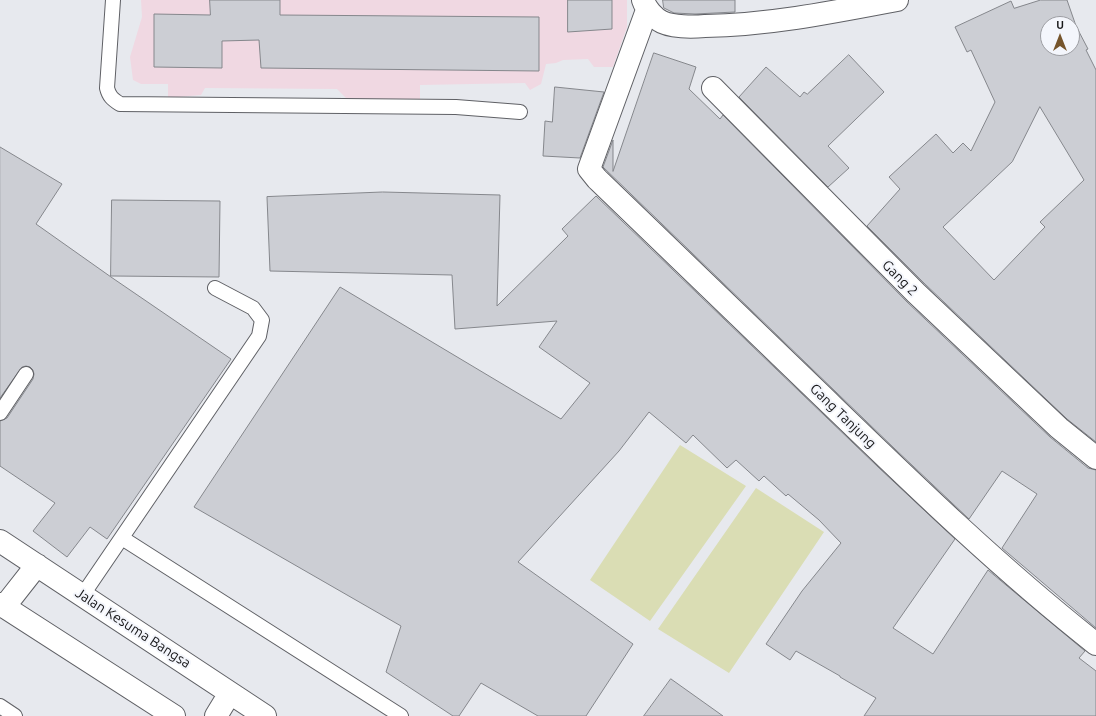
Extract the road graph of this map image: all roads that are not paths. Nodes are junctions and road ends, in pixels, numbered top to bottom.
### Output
1 (113, 0) edge
2 (897, 0) edge
3 (645, 5) edge
4 (713, 88) dead end
5 (520, 112) dead end
6 (215, 288) dead end
7 (26, 374) dead end
8 (0, 413) edge
9 (1096, 458) edge
10 (122, 538) junction
11 (0, 541) edge
12 (37, 565) junction
13 (82, 596) junction
14 (2, 605) edge
15 (1096, 644) edge
16 (230, 693) junction
17 (0, 706) edge
18 (15, 716) edge
19 (174, 716) edge
20 (216, 716) edge
21 (265, 716) edge
22 (402, 716) edge

1 - 5 lane
2 - 3 street
3 - 15 street, Gang Tanjung
4 - 9 street, Gang 2
6 - 10 lane
7 - 8 lane
10 - 13 lane
10 - 22 lane
11 - 12 street, Jalan Kesuma Bangsa
12 - 13 street, Jalan Kesuma Bangsa
12 - 14 street
13 - 16 street, Jalan Kesuma Bangsa
14 - 19 street
16 - 20 street
16 - 21 street, Jalan Kesuma Bangsa
17 - 18 lane

